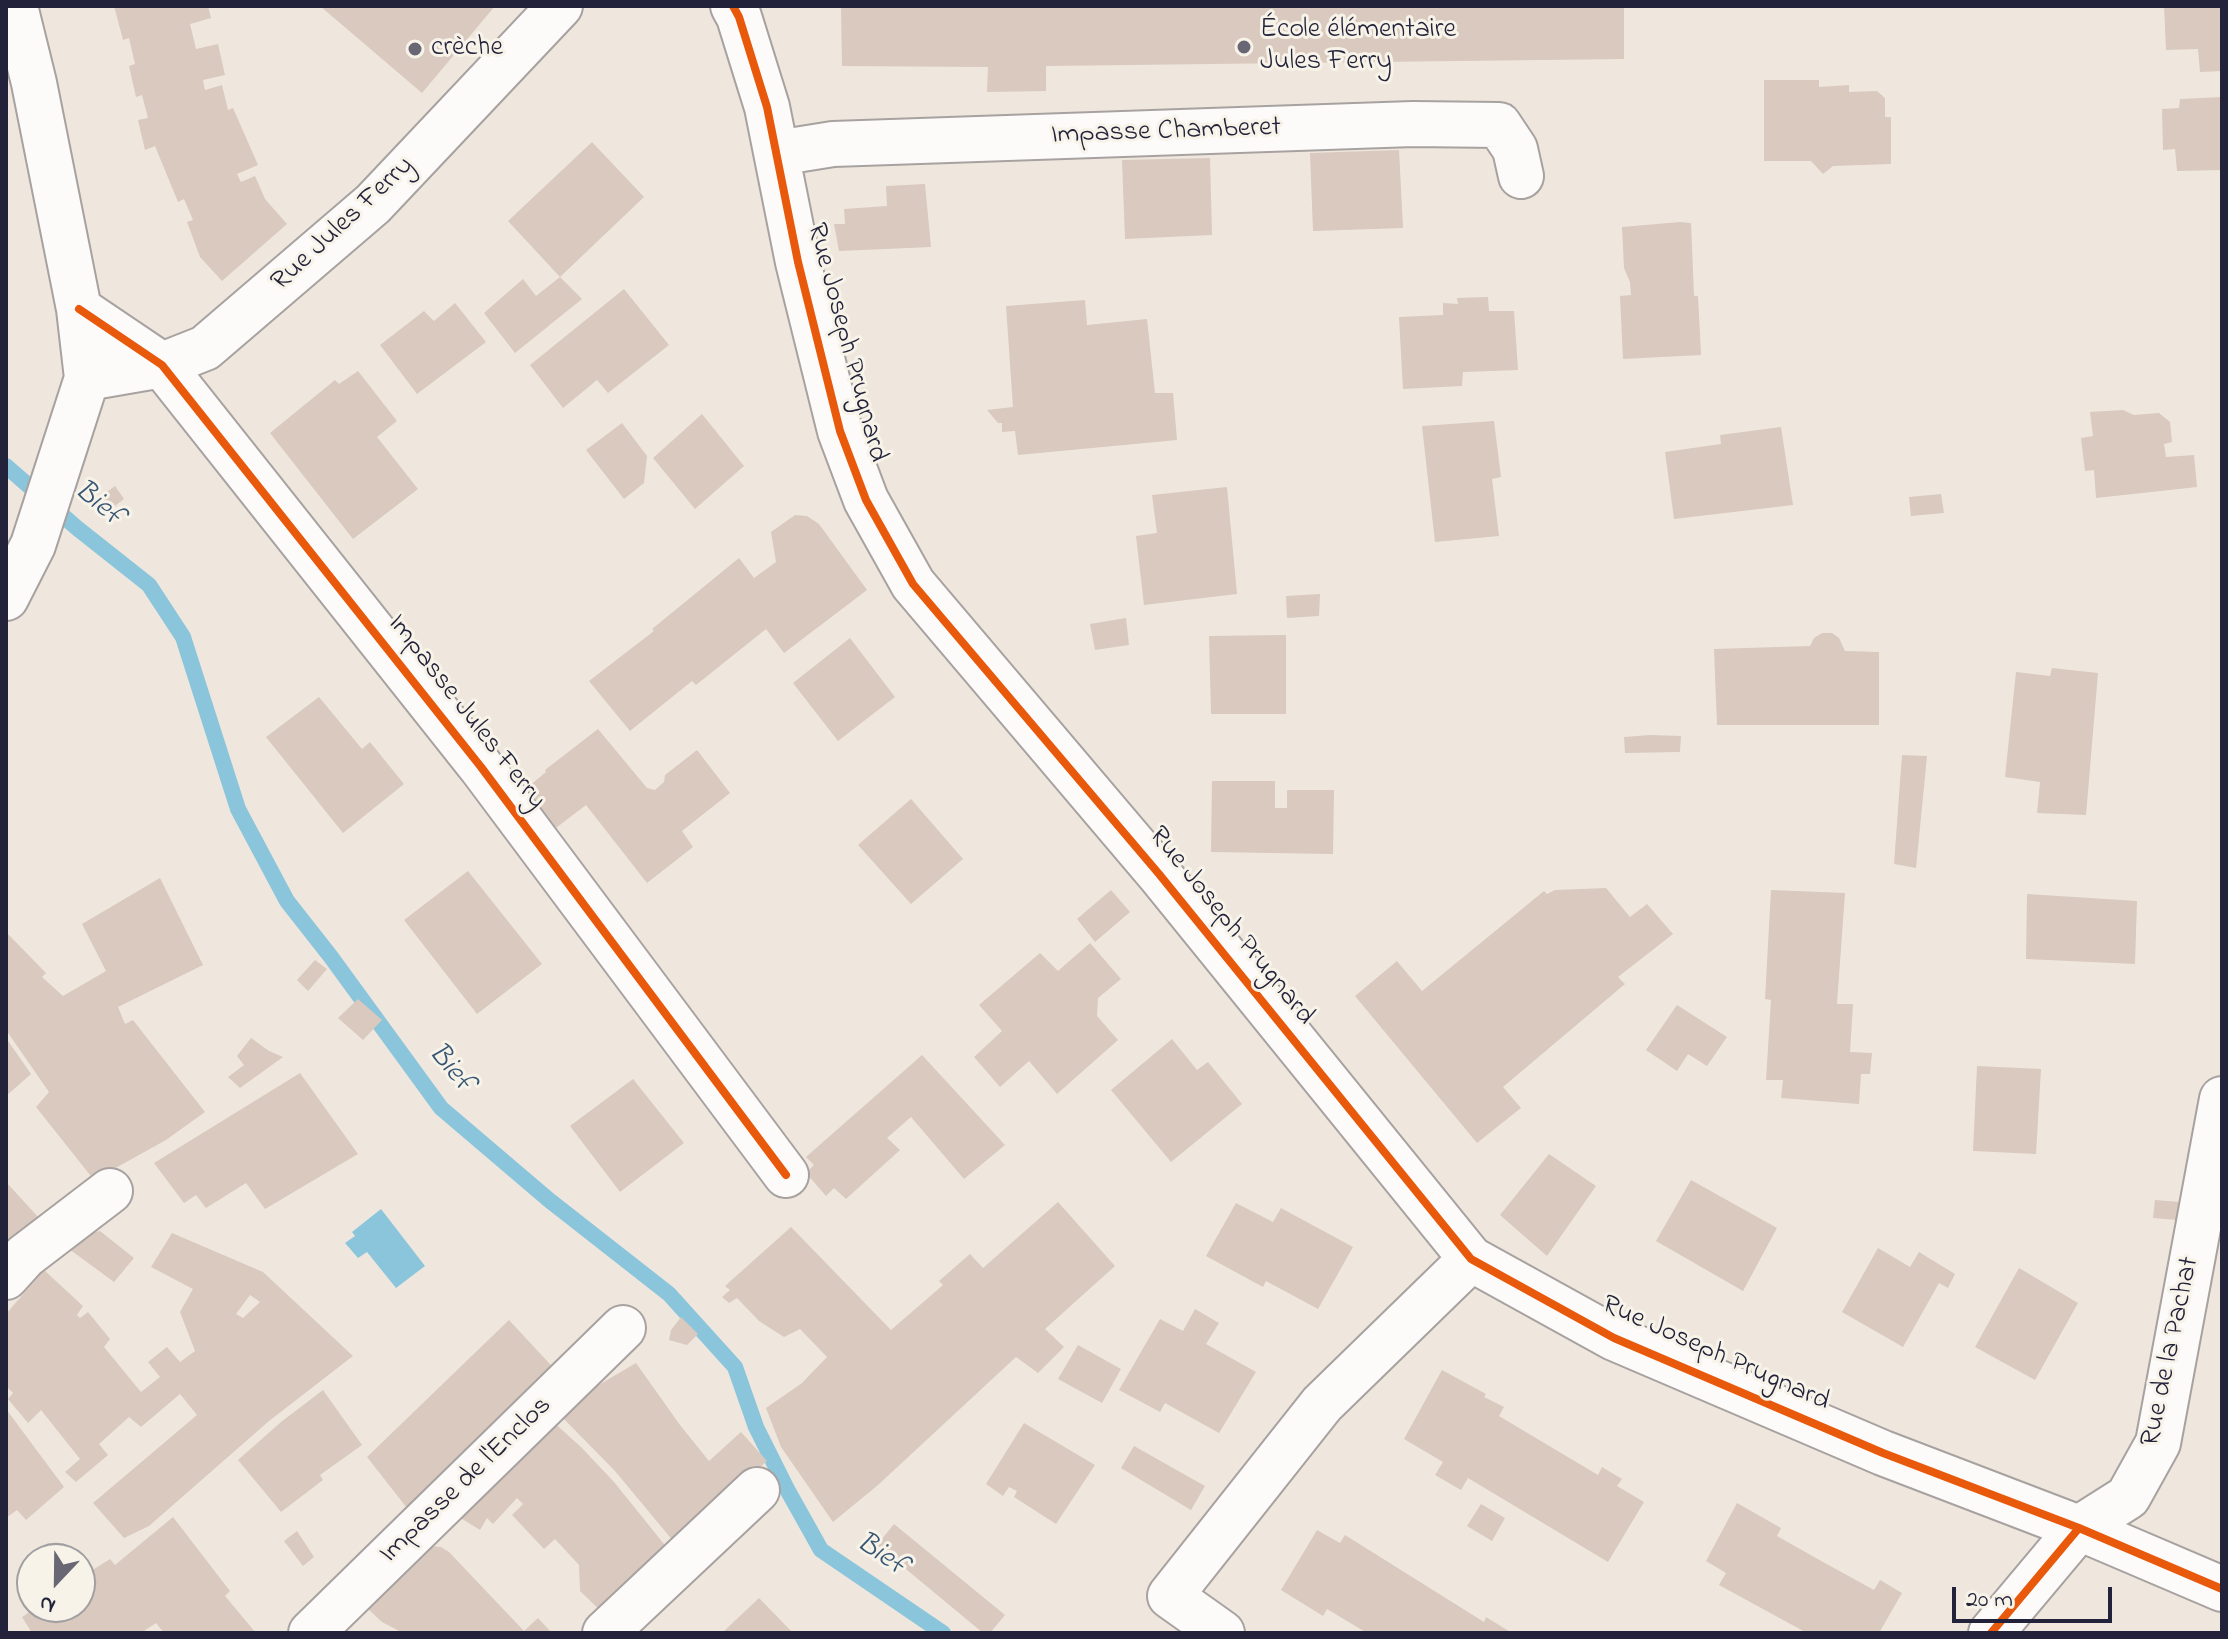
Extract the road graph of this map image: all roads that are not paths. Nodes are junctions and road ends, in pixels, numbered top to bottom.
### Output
1 (15, 6) edge
2 (560, 6) edge
3 (733, 6) edge
4 (777, 153) junction
5 (1521, 176) dead end
6 (79, 309) junction
7 (162, 365) junction
8 (87, 378) junction
9 (6, 598) edge
10 (2222, 1099) edge
11 (786, 1175) dead end
12 (110, 1191) dead end
13 (1471, 1259) junction
14 (6, 1277) edge
15 (623, 1328) dead end
16 (757, 1490) dead end
17 (2079, 1528) junction
18 (2222, 1589) edge
19 (311, 1633) edge
20 (605, 1633) edge
21 (1222, 1633) edge
22 (1991, 1633) edge

1 - 6 street
2 - 7 street, Rue Jules Ferry
3 - 4 street, Rue Joseph Prugnard
4 - 5 street, Impasse Chamberet
4 - 13 street, Rue Joseph Prugnard
6 - 7 street, Impasse Jules Ferry
6 - 8 street
7 - 8 street, Rue Jules Ferry
7 - 11 street, Impasse Jules Ferry
8 - 9 street
10 - 17 street, Rue de la Pachat
12 - 14 street
13 - 17 street, Rue Joseph Prugnard
13 - 21 street
15 - 19 street, Impasse de l'Enclos
16 - 20 street
17 - 18 street, Rue Joseph Prugnard
17 - 22 street, Rue de la Pachat

